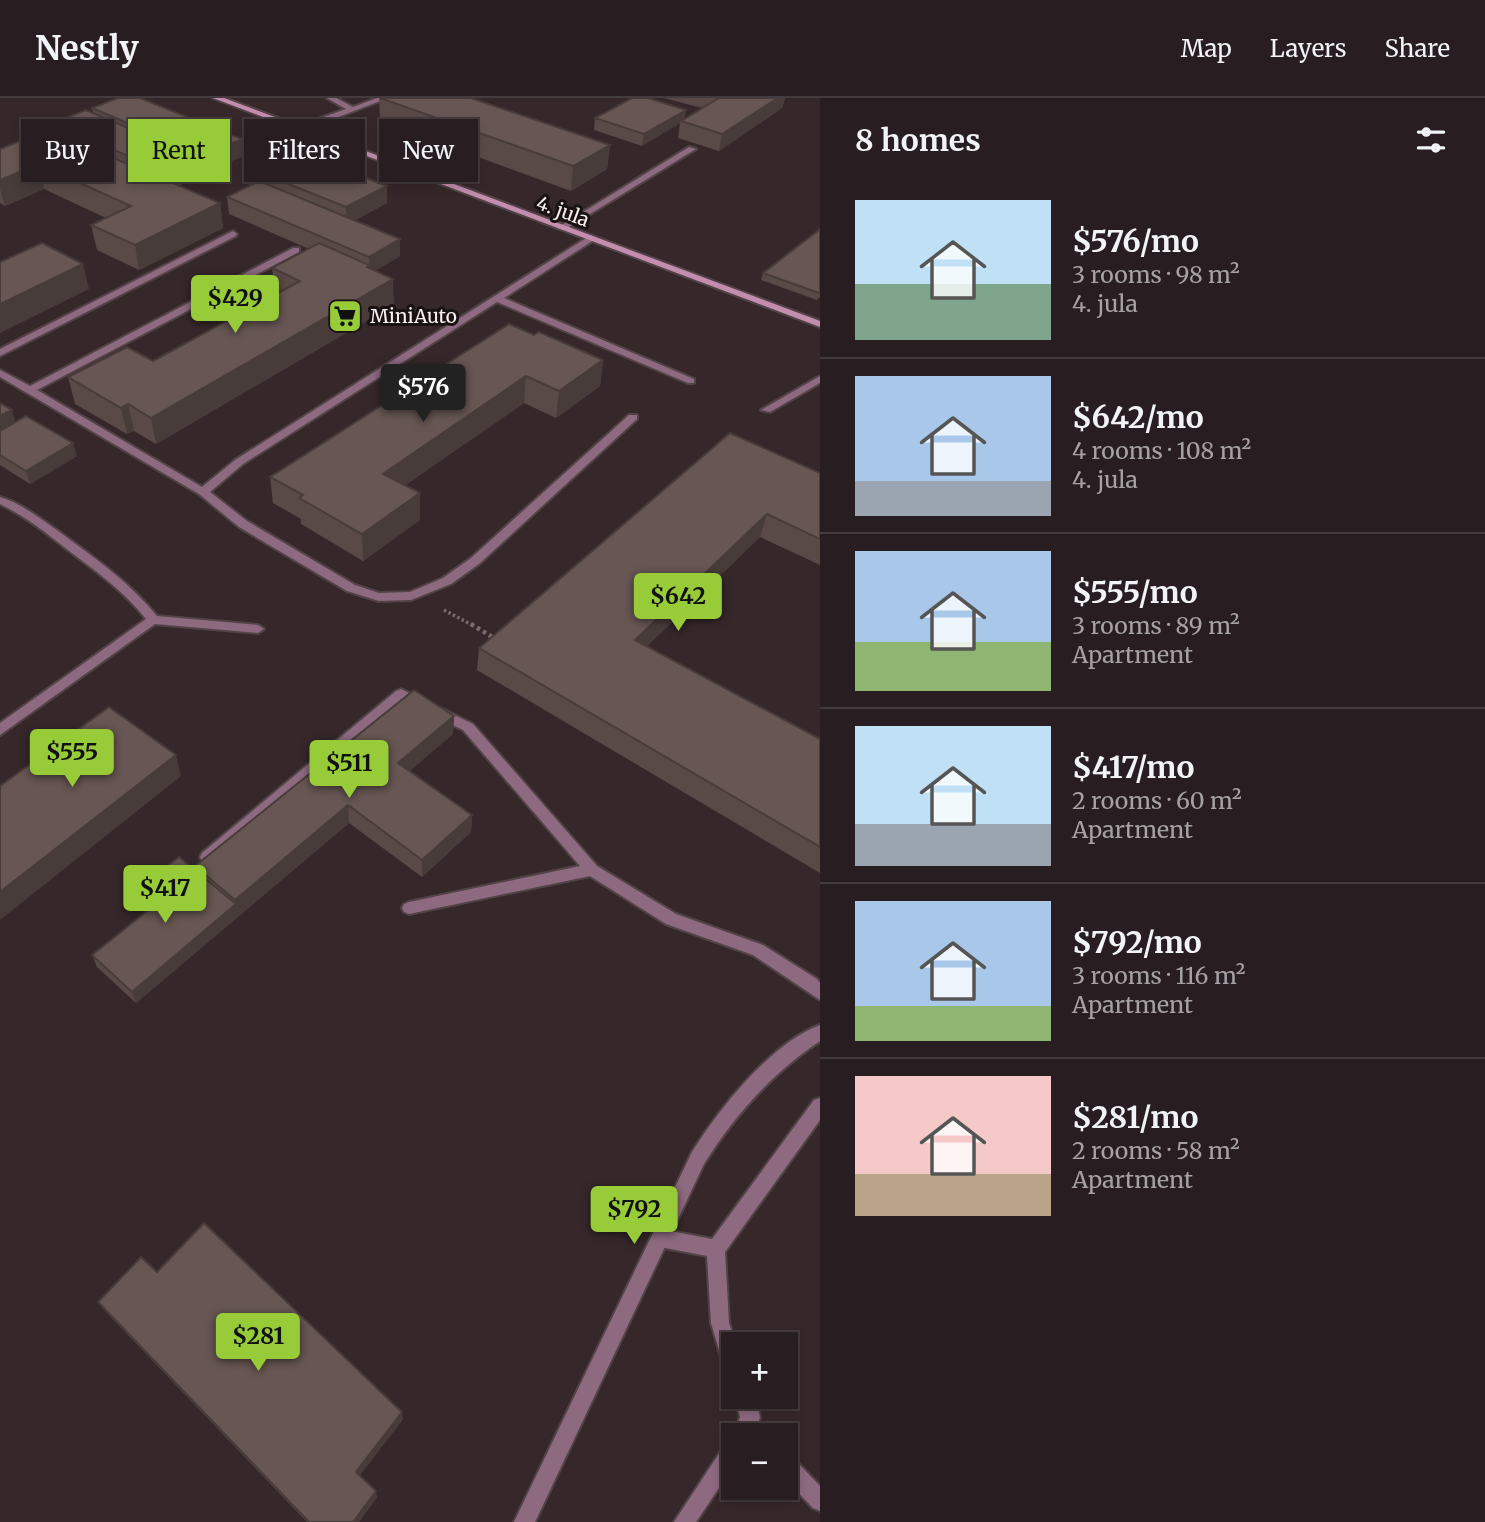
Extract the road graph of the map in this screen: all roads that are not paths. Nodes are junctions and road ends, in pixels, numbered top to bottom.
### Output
1 (217, 98) edge
2 (331, 98) edge
3 (384, 98) edge
4 (351, 109) junction
5 (269, 119) edge
6 (325, 119) edge
7 (692, 149) edge
8 (365, 156) edge
9 (561, 228) junction
10 (233, 234) dead end
11 (591, 238) junction
12 (296, 250) edge
13 (497, 298) junction
14 (820, 324) edge
15 (0, 353) edge
16 (0, 373) edge
17 (820, 379) edge
18 (691, 381) dead end
19 (30, 390) junction
20 (766, 410) dead end
21 (633, 417) dead end
22 (203, 492) junction
23 (0, 500) edge
24 (153, 620) junction
25 (258, 629) dead end
26 (0, 711) edge
27 (14, 720) junction
28 (0, 730) edge
29 (207, 856) edge
30 (592, 870) junction
31 (410, 908) dead end
32 (820, 993) edge
33 (820, 1032) edge
34 (820, 1106) edge
35 (660, 1238) junction
36 (716, 1249) junction
37 (723, 1332) edge
38 (721, 1468) edge
39 (798, 1478) edge
40 (820, 1501) edge
41 (524, 1522) edge
42 (684, 1522) edge

1 - 5 main road, 4. jula
2 - 4 street
3 - 4 street
4 - 6 street
7 - 9 street
8 - 9 main road, 4. jula
9 - 11 main road, 4. jula
10 - 15 street
11 - 13 street
11 - 14 main road, 4. jula
12 - 19 street
13 - 18 street
13 - 22 street
16 - 19 street
17 - 20 street
19 - 22 street
21 - 22 street
23 - 24 street
24 - 25 street
24 - 27 street
26 - 27 street
27 - 28 street
29 - 30 street
30 - 31 street
30 - 32 street
33 - 35 street
34 - 36 street
35 - 36 street
35 - 41 street
36 - 37 street
38 - 42 street
39 - 40 street

